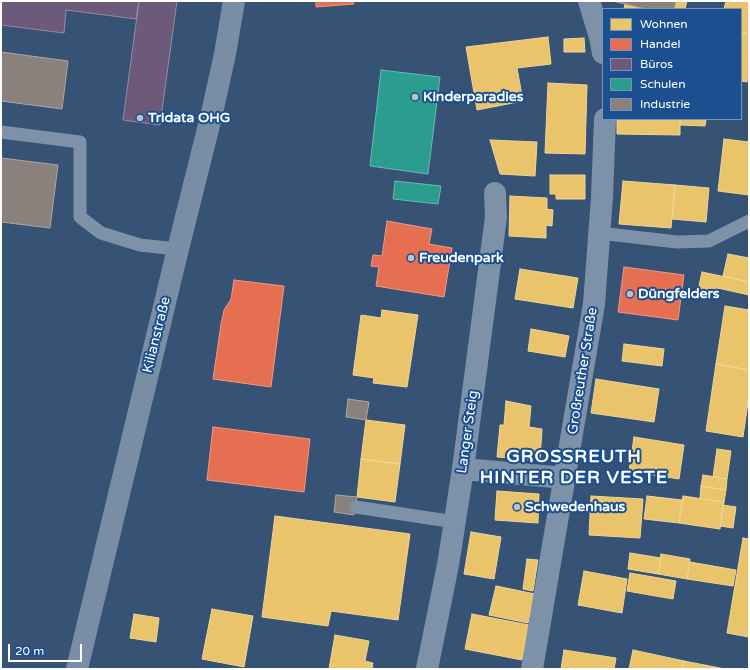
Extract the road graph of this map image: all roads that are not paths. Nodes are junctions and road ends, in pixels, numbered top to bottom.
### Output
1 (234, 1) edge
2 (589, 1) edge
3 (602, 47) edge
4 (605, 120) edge
5 (1, 132) edge
6 (495, 193) dead end
7 (749, 221) edge
8 (600, 233) junction
9 (178, 249) junction
10 (463, 469) junction
11 (565, 478) junction
12 (356, 507) dead end
13 (455, 522) junction
14 (77, 669) edge
15 (427, 669) edge
16 (532, 669) edge

1 - 9 main road, Kilianstraße
2 - 3 street
4 - 8 street, Großreuther Straße
5 - 9 lane
6 - 10 street, Langer Steig
7 - 8 lane
8 - 11 street, Großreuther Straße
9 - 14 main road, Kilianstraße
10 - 11 street
10 - 13 street, Langer Steig
11 - 16 street, Großreuther Straße
12 - 13 lane
13 - 15 street, Langer Steig

